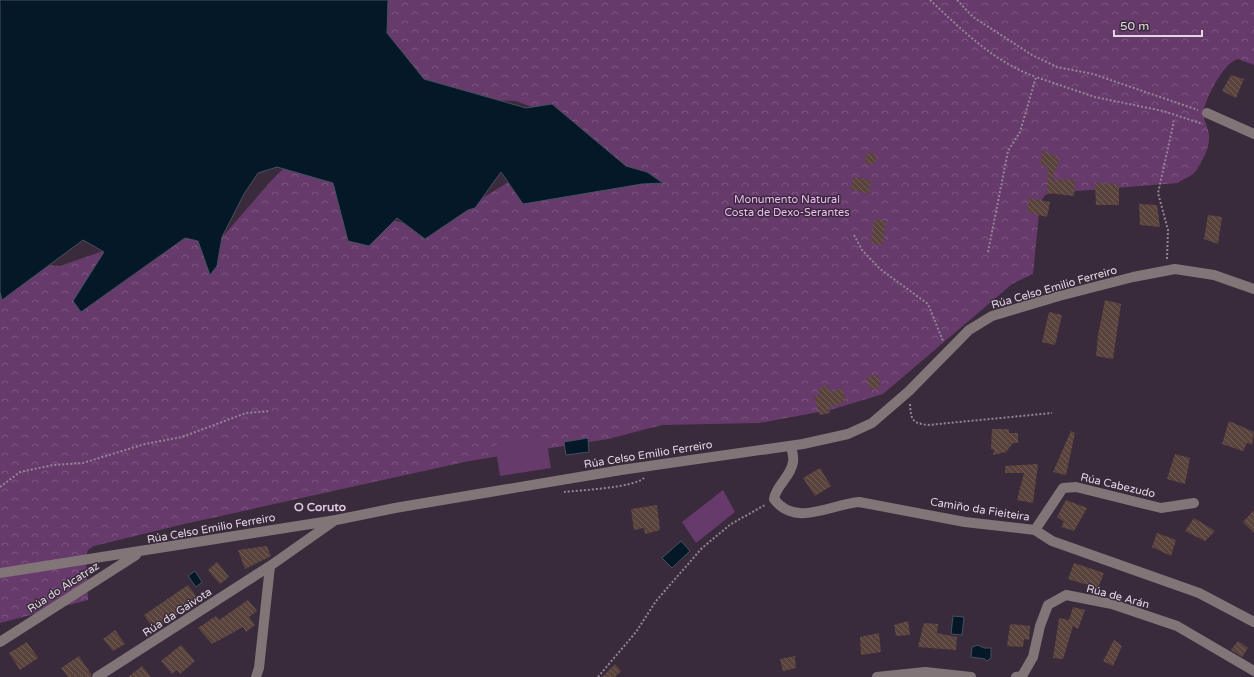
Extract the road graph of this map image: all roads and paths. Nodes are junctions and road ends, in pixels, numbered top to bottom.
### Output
1 (930, 0) edge
2 (957, 0) edge
3 (1036, 77) junction
4 (1207, 113) joint
5 (1174, 121) dead end
6 (1205, 125) dead end
7 (1254, 134) edge
8 (854, 235) dead end
9 (988, 252) dead end
10 (1166, 271) junction
11 (1254, 289) edge
12 (950, 350) junction
13 (909, 391) junction
14 (270, 412) dead end
15 (1052, 413) dead end
16 (791, 446) junction
17 (0, 487) edge
18 (774, 499) junction
19 (1194, 503) dead end
20 (336, 520) junction
21 (1035, 530) junction
22 (139, 553) junction
23 (270, 566) junction
24 (0, 573) edge
25 (1254, 622) edge
26 (0, 642) edge
27 (1254, 671) edge
28 (97, 677) edge
29 (256, 677) edge
30 (598, 677) edge
31 (878, 677) edge
32 (971, 677) edge
33 (1016, 677) edge

1 - 3 path
2 - 4 path
3 - 6 path
3 - 9 path
4 - 7 street
5 - 10 path
8 - 12 path
10 - 11 street, Rúa Celso Emilio Ferreiro
10 - 12 street, Rúa Celso Emilio Ferreiro
12 - 13 street, Rúa Celso Emilio Ferreiro
13 - 15 path
13 - 16 street, Rúa Celso Emilio Ferreiro
14 - 17 path
16 - 18 street
16 - 20 street, Rúa Celso Emilio Ferreiro
18 - 21 street, Camiño da Fieiteira
18 - 30 path
19 - 21 street, Rúa Cabezudo
20 - 22 street, Rúa Celso Emilio Ferreiro
20 - 23 street, Rúa da Gaivota
21 - 25 street, Camiño da Fieiteira
22 - 24 street, Rúa Celso Emilio Ferreiro
22 - 26 street, Rúa do Alcatraz
23 - 28 street, Rúa da Gaivota
23 - 29 street
27 - 33 street, Rúa de Arán
31 - 32 street

